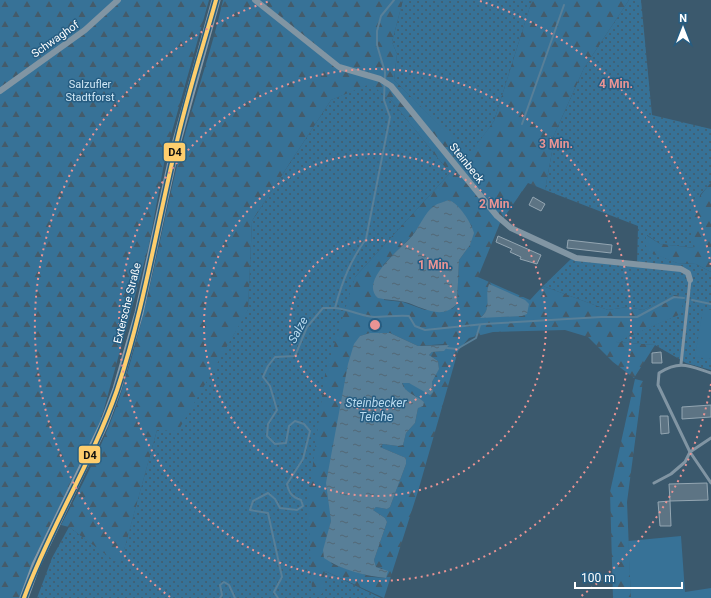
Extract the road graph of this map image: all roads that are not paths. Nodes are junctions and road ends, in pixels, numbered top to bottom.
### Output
1 (118, 0) edge
2 (216, 0) edge
3 (255, 0) edge
4 (0, 90) edge
5 (690, 280) joint
6 (681, 364) junction
7 (711, 373) edge
8 (711, 438) edge
9 (690, 452) junction
10 (654, 483) dead end
11 (711, 483) edge
12 (24, 598) edge

1 - 4 street, Schwaghof
2 - 12 main road, Extersche Straße
3 - 5 street, Steinbeck
5 - 6 lane
6 - 7 lane
6 - 9 lane
8 - 9 lane
9 - 10 lane
9 - 11 lane

